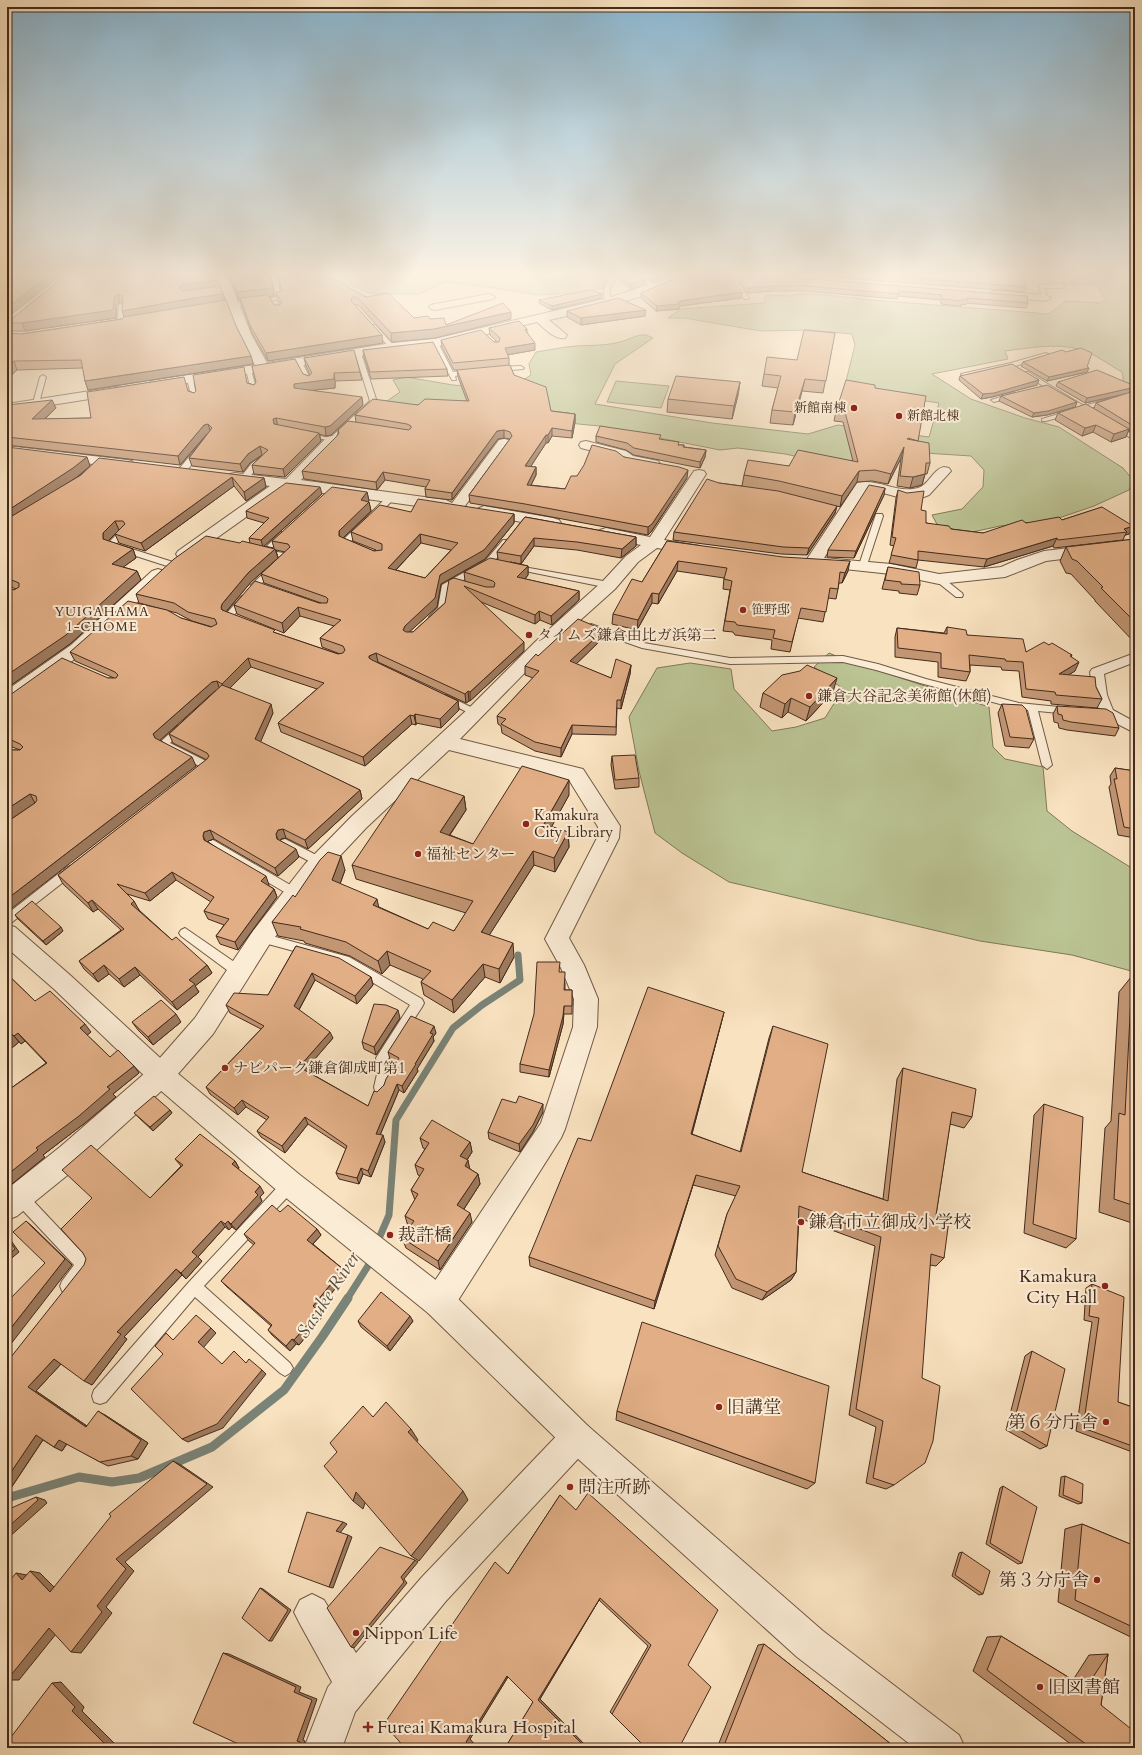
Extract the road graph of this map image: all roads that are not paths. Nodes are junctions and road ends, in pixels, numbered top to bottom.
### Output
1 (257, 356) edge
2 (339, 356) edge
3 (359, 356) edge
4 (442, 356) edge
5 (1044, 356) edge
6 (299, 362) junction
7 (1012, 364) junction
8 (263, 368) junction
9 (521, 368) dead end
10 (248, 370) junction
11 (489, 370) edge
12 (482, 371) edge
13 (451, 374) junction
14 (964, 374) edge
15 (192, 375) junction
16 (43, 377) dead end
17 (454, 381) dead end
18 (309, 382) edge
19 (1054, 384) dead end
20 (144, 386) edge
21 (1047, 386) junction
22 (1039, 388) edge
23 (129, 389) edge
24 (254, 391) edge
25 (1024, 392) edge
26 (195, 399) edge
27 (994, 400) dead end
28 (1112, 400) edge
29 (36, 403) junction
30 (7, 408) edge
31 (1083, 408) junction
32 (1096, 416) edge
33 (1044, 420) dead end
34 (1108, 423) edge
35 (301, 434) edge
36 (1135, 438) edge
37 (332, 440) junction
38 (205, 442) edge
39 (504, 443) dead end
40 (586, 445) dead end
41 (7, 450) edge
42 (265, 458) edge
43 (139, 466) edge
44 (668, 466) edge
45 (683, 468) edge
46 (175, 470) joint
47 (944, 470) dead end
48 (202, 473) edge
49 (223, 476) edge
50 (244, 478) junction
51 (287, 483) junction
52 (335, 489) junction
53 (392, 497) junction
54 (323, 499) edge
55 (457, 506) junction
56 (879, 516) dead end
57 (567, 526) edge
58 (588, 530) edge
59 (288, 531) edge
60 (123, 533) edge
61 (510, 537) edge
62 (654, 543) junction
63 (358, 548) edge
64 (1132, 548) edge
65 (711, 551) edge
66 (170, 564) junction
67 (863, 565) junction
68 (510, 566) edge
69 (939, 578) junction
70 (454, 582) junction
71 (255, 585) junction
72 (608, 585) junction
73 (468, 586) edge
74 (269, 590) edge
75 (959, 595) dead end
76 (570, 618) junction
77 (244, 622) edge
78 (426, 624) edge
79 (1135, 656) edge
80 (434, 693) edge
81 (7, 699) edge
82 (1032, 708) junction
83 (1077, 711) edge
84 (476, 712) junction
85 (191, 719) edge
86 (1135, 728) edge
87 (445, 742) junction
88 (1047, 765) dead end
89 (188, 779) edge
90 (285, 842) edge
91 (213, 844) edge
92 (81, 862) edge
93 (320, 862) junction
94 (295, 893) junction
95 (7, 920) edge
96 (185, 933) dead end
97 (7, 934) edge
98 (261, 938) junction
99 (239, 972) junction
100 (161, 1074) junction
101 (380, 1087) edge
102 (290, 1184) junction
103 (13, 1201) edge
104 (194, 1287) junction
105 (60, 1295) edge
106 (439, 1302) junction
107 (285, 1368) dead end
108 (100, 1396) dead end
109 (577, 1437) junction
110 (312, 1612) dead end
111 (354, 1684) junction
112 (324, 1748) edge
113 (946, 1748) edge

1 - 8 street
2 - 6 street
3 - 37 lane
4 - 13 lane
5 - 7 lane
6 - 8 street
6 - 18 lane
7 - 14 lane
7 - 21 lane
8 - 10 street
9 - 11 lane
10 - 15 street
10 - 24 lane
12 - 13 lane
13 - 17 lane
15 - 20 street
15 - 26 lane
16 - 29 lane
19 - 21 lane
21 - 22 lane
21 - 31 lane
23 - 29 street
25 - 27 lane
28 - 31 lane
29 - 30 street
31 - 32 lane
31 - 33 lane
34 - 36 lane
35 - 37 lane
37 - 51 street
38 - 46 lane
39 - 55 street
40 - 44 street
41 - 43 street
42 - 50 lane
45 - 62 street
46 - 48 street
47 - 67 street
49 - 50 street
50 - 51 street
51 - 52 street
51 - 66 street
52 - 53 street
52 - 54 lane
53 - 55 street
53 - 63 lane
55 - 57 street
56 - 67 lane
58 - 62 street
59 - 71 lane
60 - 66 lane
61 - 70 lane
62 - 65 street
62 - 72 street
64 - 69 street
66 - 81 street
67 - 69 street
68 - 72 lane
69 - 75 lane
70 - 73 lane
70 - 78 lane
71 - 74 lane
71 - 77 lane
72 - 76 street
76 - 82 lane
76 - 84 street
79 - 86 street
80 - 84 lane
82 - 83 lane
82 - 88 lane
84 - 87 street
85 - 89 lane
87 - 93 street
87 - 106 street
90 - 93 lane
91 - 94 lane
92 - 95 lane
93 - 94 street
94 - 98 street
96 - 99 lane
97 - 100 street
98 - 99 street
98 - 101 lane
99 - 100 street
100 - 102 street
100 - 103 street
102 - 104 lane
102 - 106 street
103 - 105 lane
104 - 107 lane
104 - 108 lane
106 - 109 street
109 - 111 street
109 - 113 street
110 - 111 street
111 - 112 street

